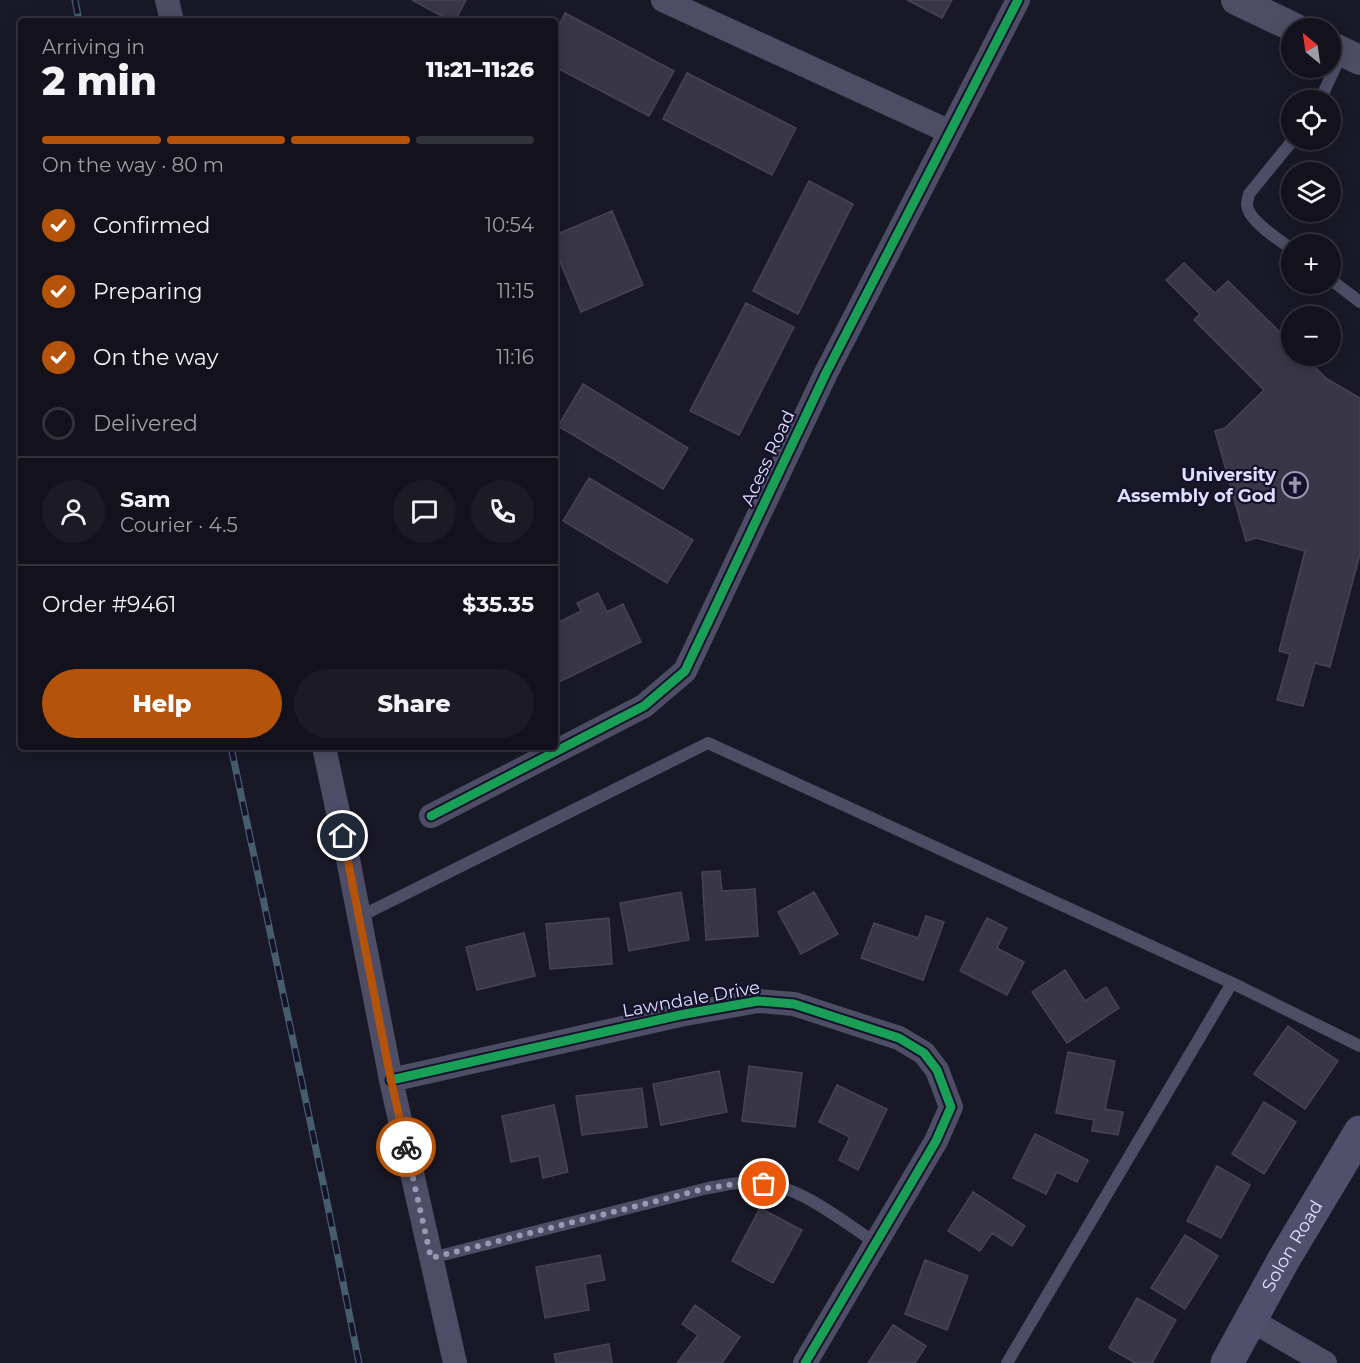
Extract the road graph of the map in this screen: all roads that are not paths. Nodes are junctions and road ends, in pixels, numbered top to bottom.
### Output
1 (167, 0) edge
2 (663, 0) edge
3 (1018, 0) edge
4 (1236, 0) edge
5 (171, 18) edge
6 (1281, 21) edge
7 (1344, 52) edge
8 (1325, 90) edge
9 (950, 132) junction
10 (1285, 150) edge
11 (1281, 241) edge
12 (1341, 287) edge
13 (1360, 302) edge
14 (325, 750) edge
15 (431, 816) dead end
16 (359, 917) junction
17 (1232, 983) junction
18 (1360, 1046) edge
19 (391, 1080) junction
20 (1353, 1149) edge
21 (876, 1243) junction
22 (431, 1258) junction
23 (1251, 1320) junction
24 (455, 1363) edge
25 (805, 1363) edge
26 (1007, 1363) edge
27 (1227, 1363) edge
28 (1325, 1363) edge

1 - 5 street
2 - 9 street
3 - 9 street, Acess Road
4 - 6 street
7 - 8 lane
9 - 15 street, Acess Road
10 - 11 lane
12 - 13 lane
14 - 16 street
16 - 17 lane
16 - 19 street
17 - 18 lane
17 - 26 lane
19 - 21 street, Lawndale Drive
19 - 22 street
20 - 23 main road, Solon Road
21 - 22 lane
21 - 25 street, Lawndale Drive
22 - 24 street
23 - 27 main road, Solon Road
23 - 28 street

